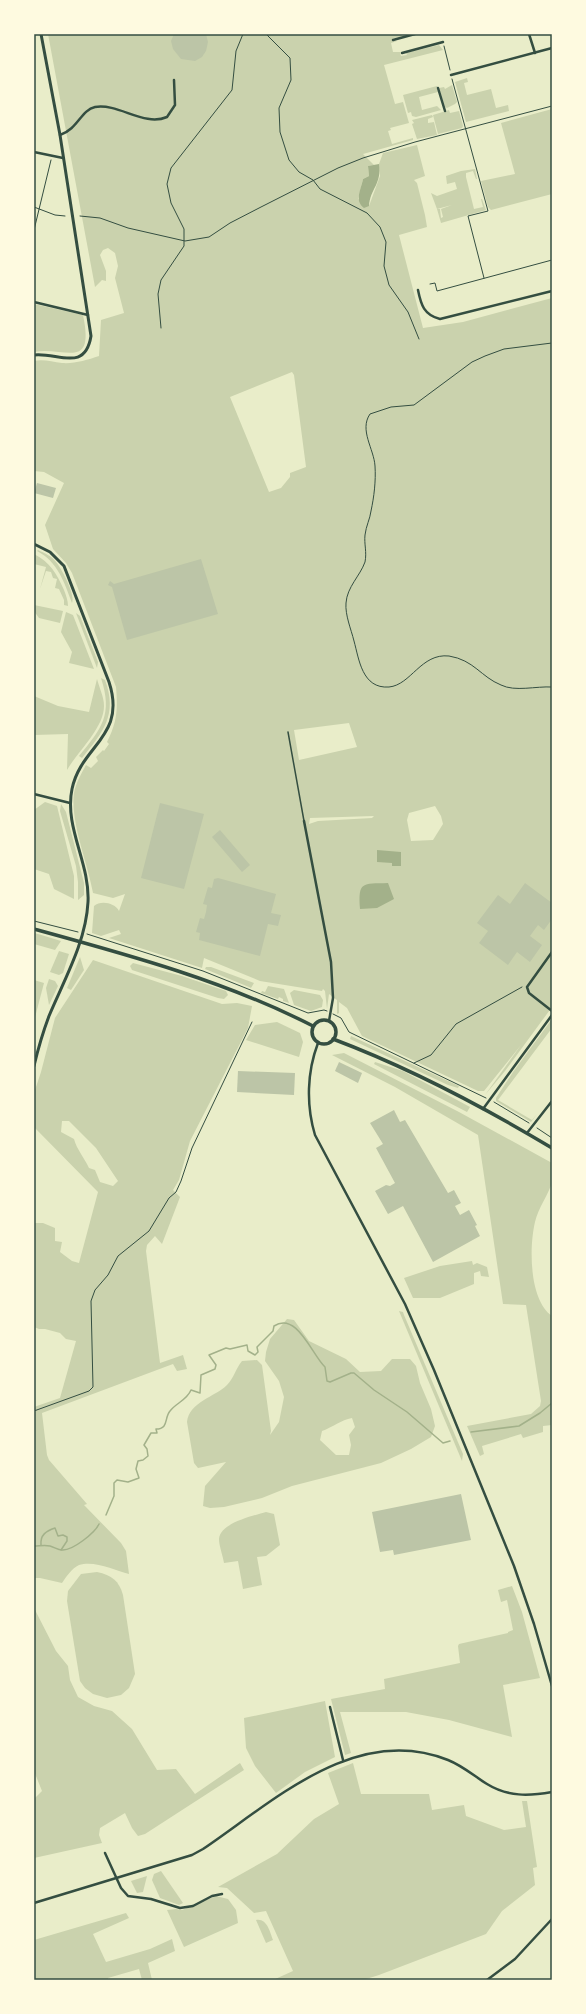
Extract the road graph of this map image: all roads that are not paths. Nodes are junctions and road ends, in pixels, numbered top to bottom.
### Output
1 (41, 34) edge
2 (415, 34) edge
3 (529, 34) edge
4 (393, 40) dead end
5 (443, 42) road end
6 (552, 48) edge
7 (402, 53) dead end
8 (534, 53) junction
9 (451, 75) road end
10 (174, 80) dead end
11 (438, 88) dead end
12 (445, 111) dead end
13 (60, 136) junction
14 (34, 152) edge
15 (63, 158) junction
16 (418, 290) dead end
17 (552, 291) edge
18 (34, 302) edge
19 (88, 315) junction
20 (34, 355) edge
21 (34, 544) edge
22 (288, 732) dead end
23 (34, 794) edge
24 (70, 802) junction
25 (304, 821) joint
26 (34, 929) edge
27 (80, 942) junction
28 (552, 952) edge
29 (552, 1011) edge
30 (552, 1014) edge
31 (329, 1021) junction
32 (313, 1026) junction
33 (334, 1039) junction
34 (318, 1042) junction
35 (34, 1066) edge
36 (552, 1100) edge
37 (483, 1109) junction
38 (527, 1133) junction
39 (552, 1148) edge
40 (552, 1686) edge
41 (330, 1707) dead end
42 (343, 1760) junction
43 (552, 1792) edge
44 (105, 1853) dead end
45 (117, 1879) junction
46 (222, 1894) dead end
47 (34, 1903) edge
48 (552, 1919) edge
49 (487, 1980) edge

1 - 13 street
2 - 4 street
3 - 8 street
5 - 7 street
6 - 8 street
8 - 9 street
10 - 13 street
11 - 12 street
13 - 15 street
14 - 15 street
15 - 19 street
16 - 17 street
18 - 19 street
19 - 20 street
21 - 24 street
22 - 25 lane
23 - 24 street
24 - 27 street
25 - 31 street
26 - 27 main road
27 - 32 main road
27 - 35 street
28 - 29 street
30 - 37 street
31 - 32 main road
31 - 33 main road
32 - 34 main road
33 - 34 main road
33 - 37 main road
34 - 40 street
36 - 38 street
37 - 38 main road
38 - 39 main road
41 - 42 street
42 - 43 street
42 - 45 street
44 - 45 street
45 - 46 street
45 - 47 street
48 - 49 street

